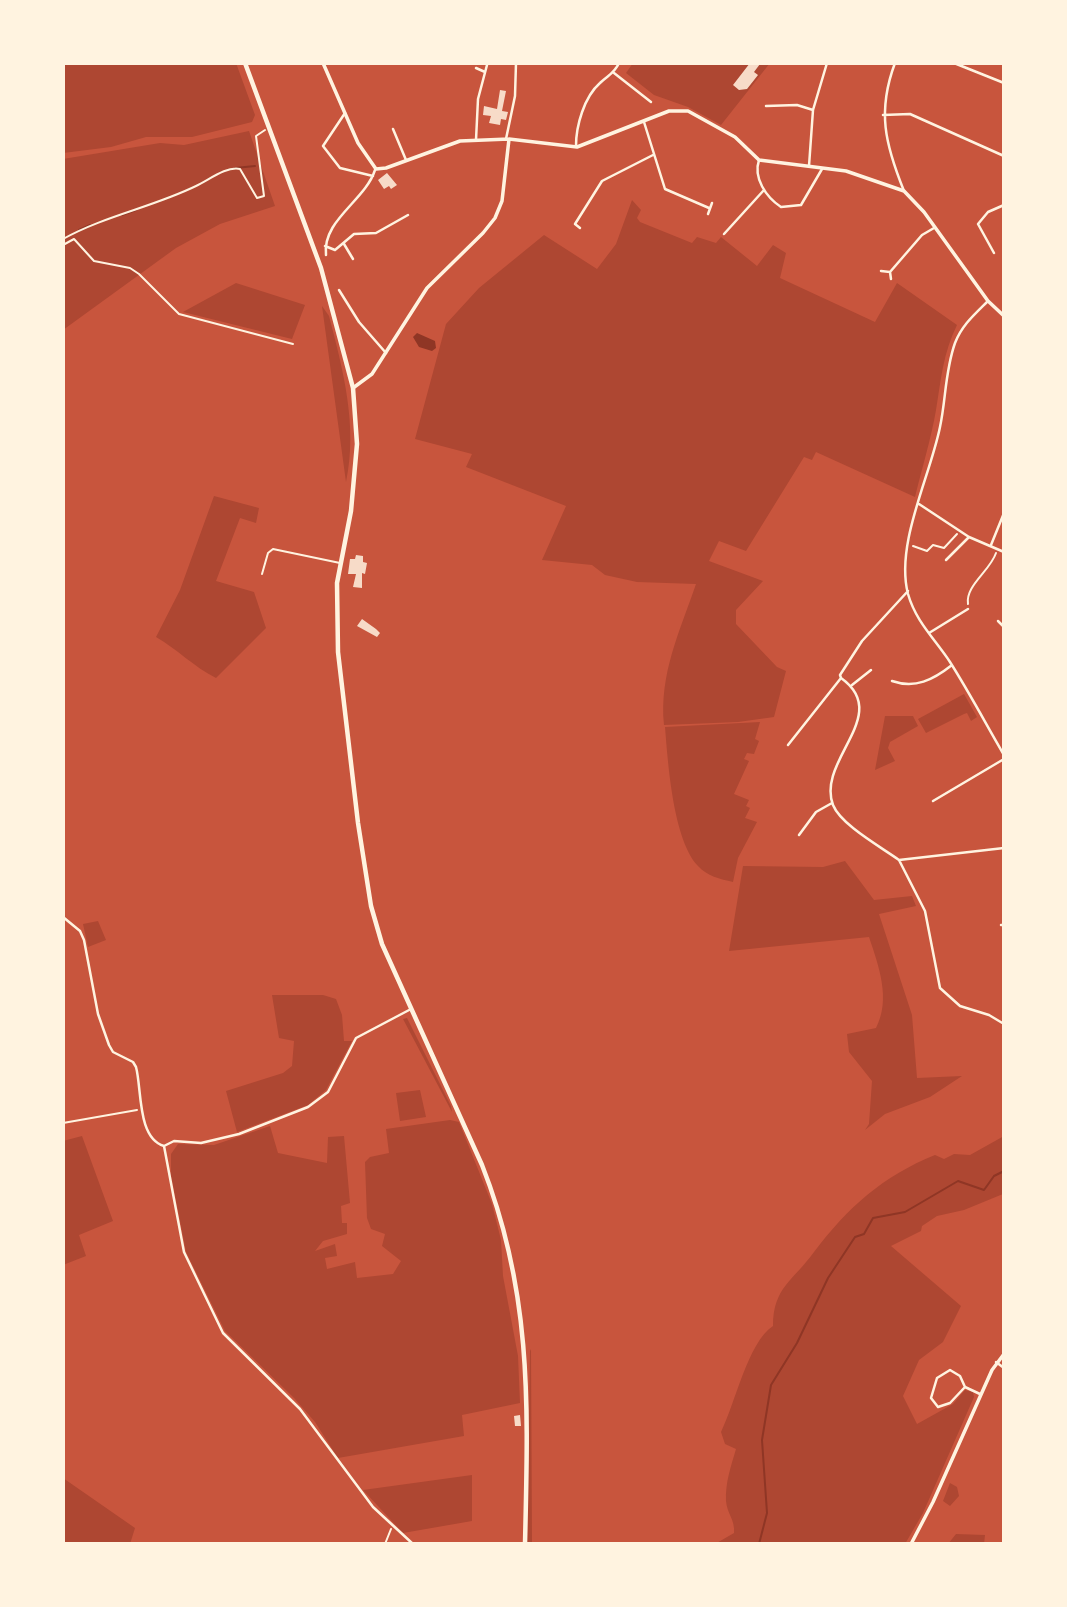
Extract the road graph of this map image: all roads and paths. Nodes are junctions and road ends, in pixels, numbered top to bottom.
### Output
1 (245, 63) edge
2 (323, 63) edge
3 (516, 63) edge
4 (619, 63) edge
5 (827, 63) edge
6 (895, 63) edge
7 (954, 63) edge
8 (487, 65) dead end
9 (477, 68) dead end
10 (485, 72) junction
11 (614, 73) junction
12 (1004, 83) edge
13 (771, 99) dead end
14 (651, 102) dead end
15 (766, 106) dead end
16 (772, 106) junction
17 (813, 110) junction
18 (346, 111) junction
19 (883, 114) junction
20 (644, 122) junction
21 (269, 127) junction
22 (400, 131) dead end
23 (508, 139) junction
24 (476, 140) junction
25 (576, 148) junction
26 (653, 155) junction
27 (1004, 156) edge
28 (406, 160) junction
29 (759, 160) junction
30 (809, 167) junction
31 (376, 169) junction
32 (822, 169) junction
33 (373, 176) junction
34 (764, 190) junction
35 (904, 191) junction
36 (712, 203) dead end
37 (1004, 205) edge
38 (709, 208) junction
39 (708, 214) dead end
40 (408, 215) dead end
41 (570, 221) dead end
42 (575, 225) junction
43 (580, 228) dead end
44 (934, 228) junction
45 (724, 234) dead end
46 (63, 239) edge
47 (344, 244) junction
48 (63, 245) edge
49 (325, 246) junction
50 (994, 253) dead end
51 (326, 255) dead end
52 (353, 259) dead end
53 (881, 271) dead end
54 (890, 272) junction
55 (891, 279) dead end
56 (339, 290) dead end
57 (988, 301) junction
58 (1004, 316) edge
59 (293, 344) dead end
60 (386, 353) junction
61 (353, 388) junction
62 (919, 504) junction
63 (1004, 513) edge
64 (960, 531) junction
65 (969, 537) junction
66 (991, 545) junction
67 (909, 546) junction
68 (998, 549) junction
69 (1004, 552) edge
70 (946, 560) dead end
71 (341, 563) junction
72 (261, 573) dead end
73 (908, 592) junction
74 (968, 609) joint
75 (998, 621) dead end
76 (1004, 627) edge
77 (928, 634) junction
78 (952, 665) junction
79 (871, 670) dead end
80 (841, 678) junction
81 (892, 681) dead end
82 (852, 685) junction
83 (788, 745) dead end
84 (1004, 757) edge
85 (933, 801) dead end
86 (832, 803) junction
87 (799, 835) dead end
88 (1004, 848) edge
89 (899, 860) junction
90 (63, 917) edge
91 (411, 1009) junction
92 (1004, 1024) edge
93 (142, 1109) junction
94 (63, 1123) edge
95 (164, 1146) junction
96 (1004, 1354) edge
97 (996, 1362) junction
98 (1004, 1368) edge
99 (965, 1387) junction
100 (980, 1394) junction
101 (392, 1527) junction
102 (385, 1544) edge
103 (413, 1544) edge
104 (525, 1544) edge
105 (911, 1544) edge

1 - 21 main road
2 - 18 street
3 - 23 street
4 - 11 street
5 - 17 street
6 - 19 street
7 - 12 street
8 - 10 street
9 - 10 street
10 - 24 street
11 - 14 street
11 - 25 street
13 - 16 street
15 - 16 street
16 - 17 street
17 - 30 street
18 - 31 street
18 - 33 street
19 - 27 street
19 - 35 street
20 - 25 street
20 - 26 street
20 - 29 street
21 - 46 path
21 - 61 main road
22 - 28 street
23 - 24 street
23 - 25 street
23 - 60 street
24 - 28 street
26 - 38 street
26 - 42 street
28 - 31 street
29 - 30 street
29 - 34 street
30 - 32 street
31 - 33 street
32 - 34 street
32 - 35 street
33 - 49 street
34 - 45 street
35 - 44 street
36 - 38 street
37 - 50 street
38 - 39 street
40 - 47 street
41 - 42 street
42 - 43 street
44 - 54 street
44 - 57 street
47 - 49 street
47 - 52 street
48 - 59 path
49 - 51 street
53 - 54 street
54 - 55 street
56 - 60 street
57 - 58 street
57 - 62 street
60 - 61 street
61 - 71 main road
62 - 64 street
62 - 67 street
63 - 66 street
64 - 65 street
64 - 67 path
65 - 66 street
65 - 70 street
66 - 68 street
67 - 73 street
68 - 69 street
68 - 74 path
71 - 72 lane
71 - 91 main road
73 - 77 street
73 - 80 street
74 - 77 street
75 - 76 street
77 - 78 street
78 - 81 street
78 - 84 street
79 - 82 street
80 - 82 street
80 - 83 street
82 - 86 street
84 - 85 street
86 - 87 street
86 - 89 street
88 - 89 street
89 - 92 street
90 - 93 street
91 - 95 street
91 - 104 main road
93 - 94 path
93 - 95 street
95 - 101 street
96 - 97 street
97 - 98 street
97 - 100 street
99 - 99 street
99 - 100 street
100 - 105 street
101 - 102 path
101 - 103 street

